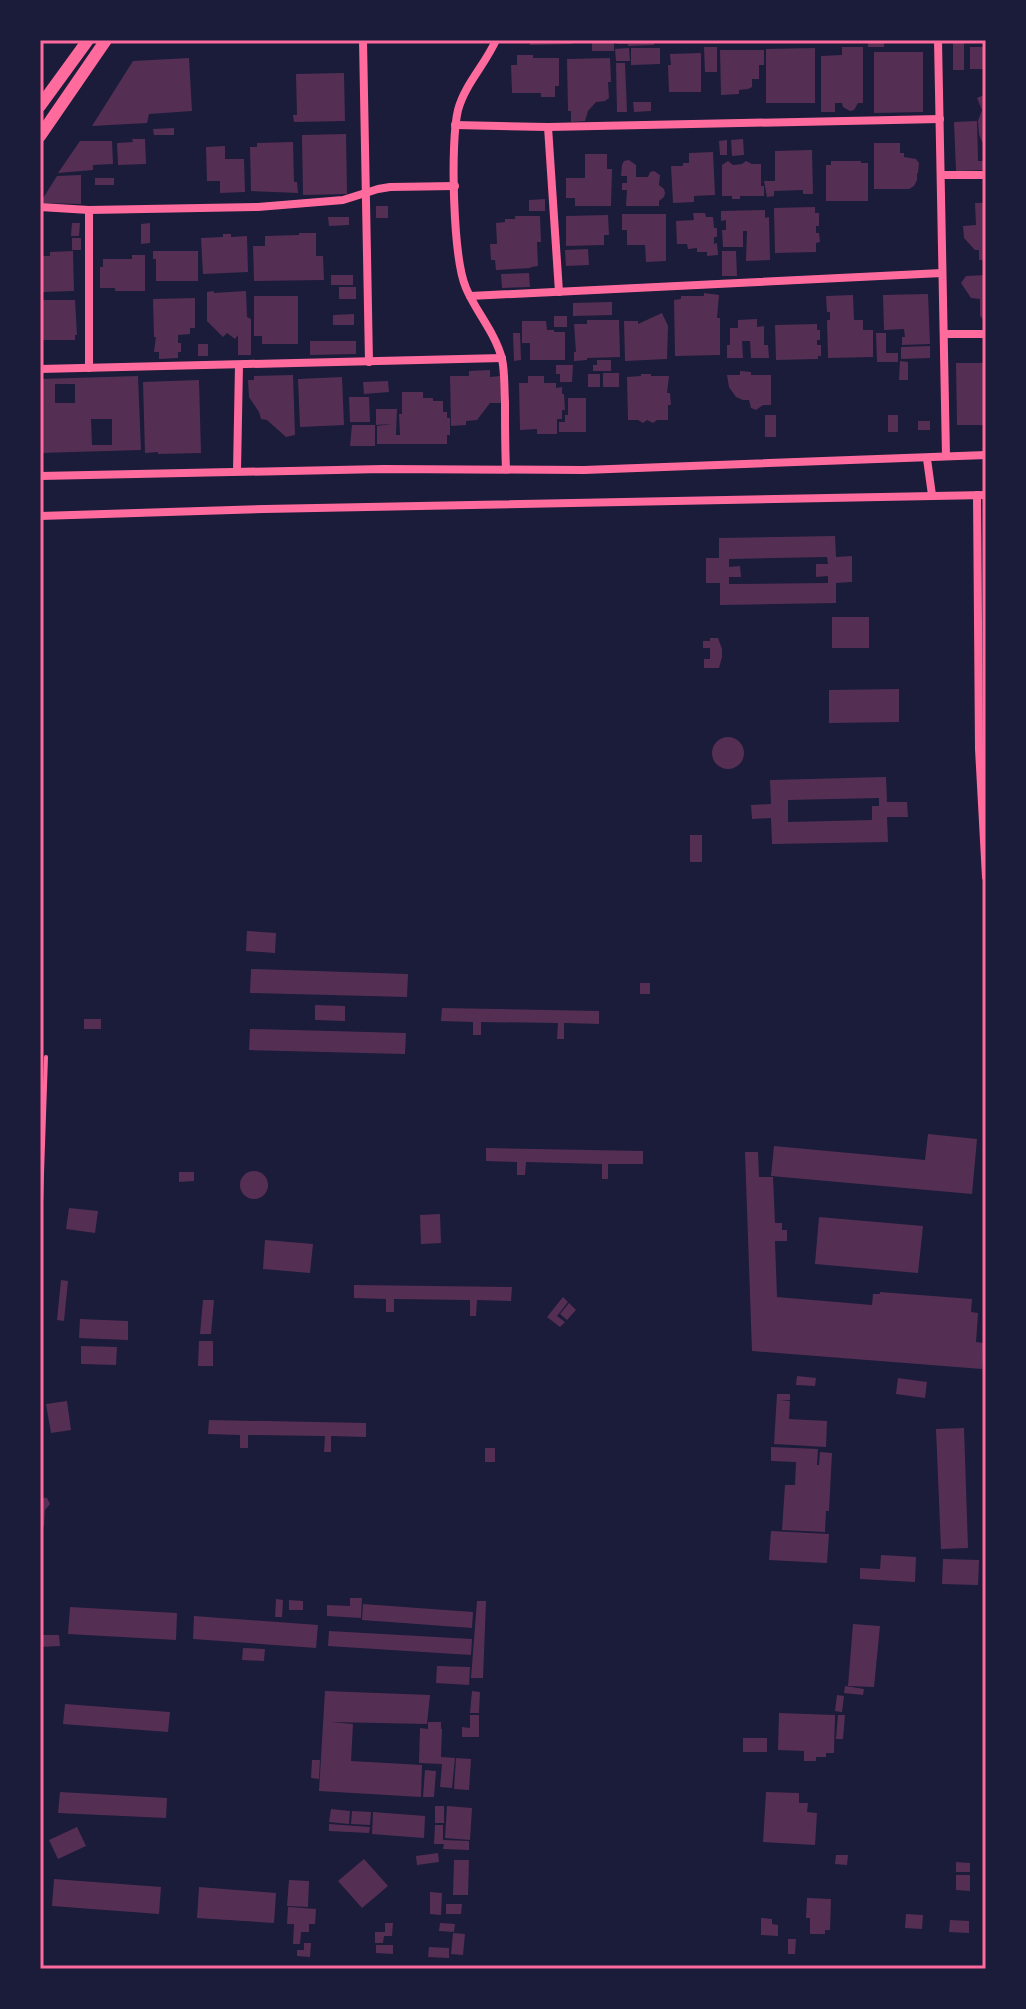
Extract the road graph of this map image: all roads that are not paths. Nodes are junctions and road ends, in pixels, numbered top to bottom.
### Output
1 (88, 40) edge
2 (106, 40) edge
3 (363, 40) edge
4 (496, 40) edge
5 (938, 40) edge
6 (40, 106) edge
7 (940, 119) junction
8 (455, 125) junction
9 (548, 127) junction
10 (40, 136) edge
11 (941, 175) junction
12 (986, 175) edge
13 (455, 186) junction
14 (366, 192) junction
15 (40, 207) edge
16 (89, 210) junction
17 (942, 273) junction
18 (559, 292) junction
19 (470, 296) junction
20 (944, 334) junction
21 (986, 334) edge
22 (502, 358) junction
23 (369, 362) junction
24 (239, 365) junction
25 (89, 368) junction
26 (40, 369) edge
27 (986, 455) edge
28 (946, 456) junction
29 (927, 459) junction
30 (506, 469) junction
31 (237, 471) junction
32 (40, 476) edge
33 (932, 495) junction
34 (981, 495) edge
35 (40, 516) edge
36 (983, 748) edge
37 (986, 860) edge
38 (986, 877) edge
39 (46, 1057) dead end
40 (40, 1232) edge

1 - 6 main road
2 - 10 main road
3 - 14 street
4 - 8 street
5 - 7 street
7 - 9 street
7 - 11 street
8 - 9 street
8 - 13 street
9 - 18 street
11 - 12 street
11 - 17 street
13 - 14 street
13 - 19 street
14 - 16 street
14 - 23 street
15 - 16 street
16 - 25 street
17 - 18 street
17 - 20 street
18 - 19 street
19 - 22 street
20 - 21 street
20 - 28 street
22 - 23 street
22 - 30 street
23 - 24 street
24 - 25 street
24 - 31 street
25 - 26 street
27 - 28 street
28 - 29 street
29 - 30 street
29 - 33 street
30 - 31 street
31 - 32 street
33 - 34 street
33 - 35 street
34 - 36 street
36 - 37 street
37 - 38 street
39 - 40 lane

